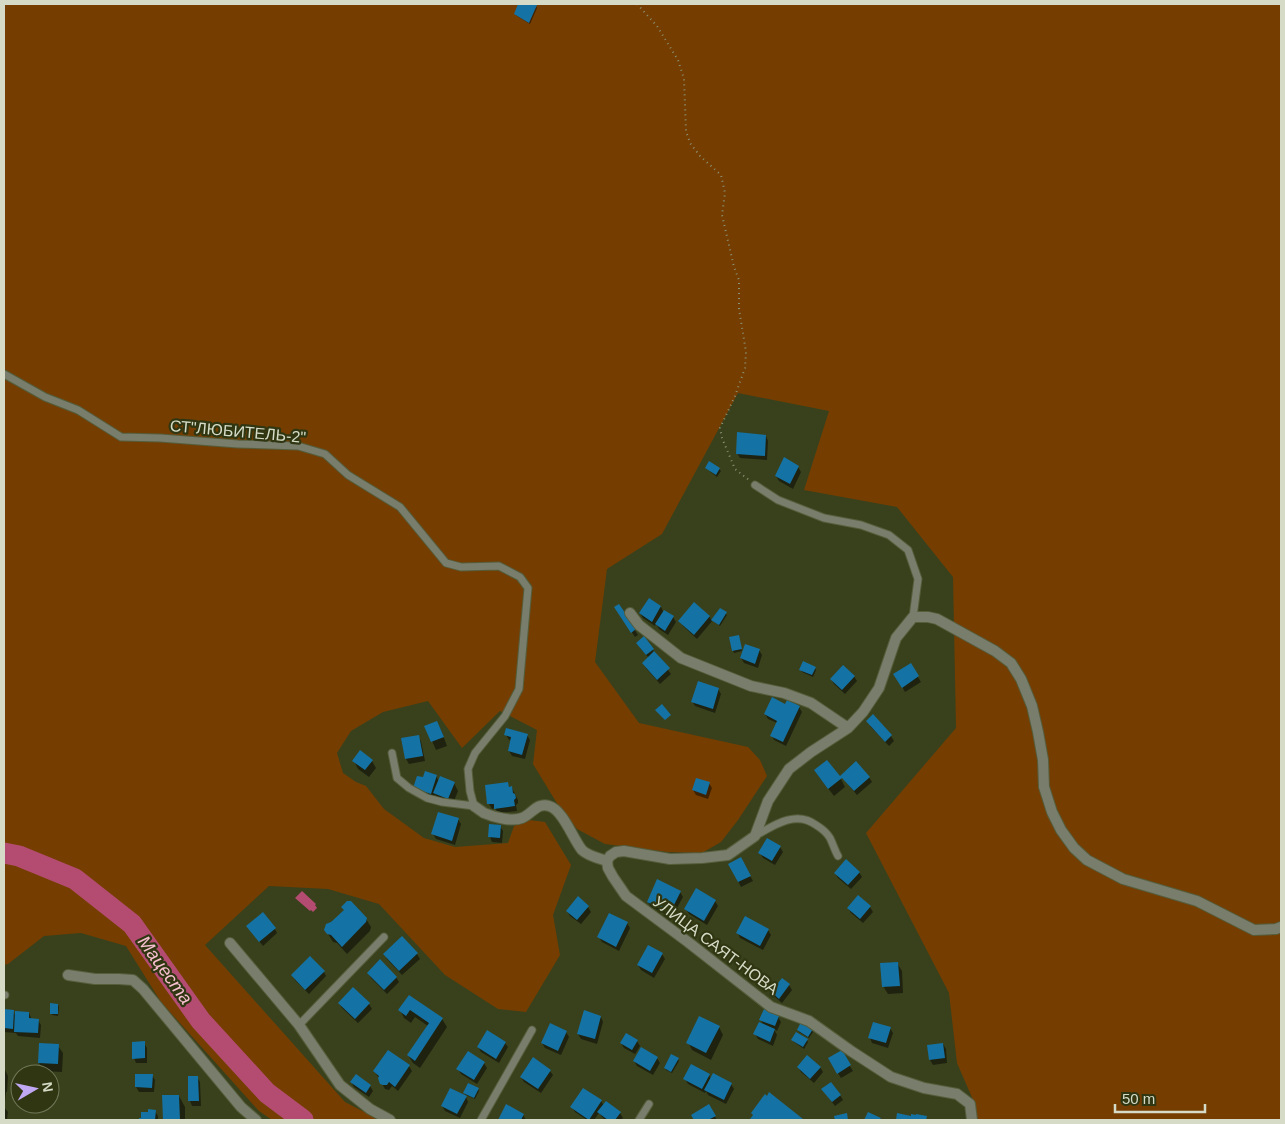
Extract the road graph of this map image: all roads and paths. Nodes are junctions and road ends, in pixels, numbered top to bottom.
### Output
1 (636, 4) edge
2 (4, 374) edge
3 (755, 485) joint
4 (630, 613) dead end
5 (913, 617) junction
6 (848, 728) junction
7 (392, 753) dead end
8 (474, 806) junction
9 (755, 836) junction
10 (838, 856) dead end
11 (607, 861) junction
12 (1281, 927) edge
13 (384, 937) dead end
14 (230, 943) dead end
15 (68, 975) dead end
16 (300, 1025) junction
17 (532, 1030) dead end
18 (648, 1104) dead end
19 (256, 1120) edge
20 (390, 1120) edge
21 (481, 1120) edge
22 (640, 1120) edge
23 (972, 1120) edge

1 - 3 path
2 - 8 lane, СТ"ЛЮБИТЕЛЬ-2"
3 - 5 lane
4 - 6 street
5 - 6 street
5 - 12 street
6 - 9 street
7 - 8 lane
8 - 11 street
9 - 10 lane
9 - 11 street
11 - 23 street, УЛИЦА САЯТ-НОВА
13 - 16 lane
14 - 16 street
15 - 19 street
16 - 20 street
17 - 21 lane
18 - 22 lane

